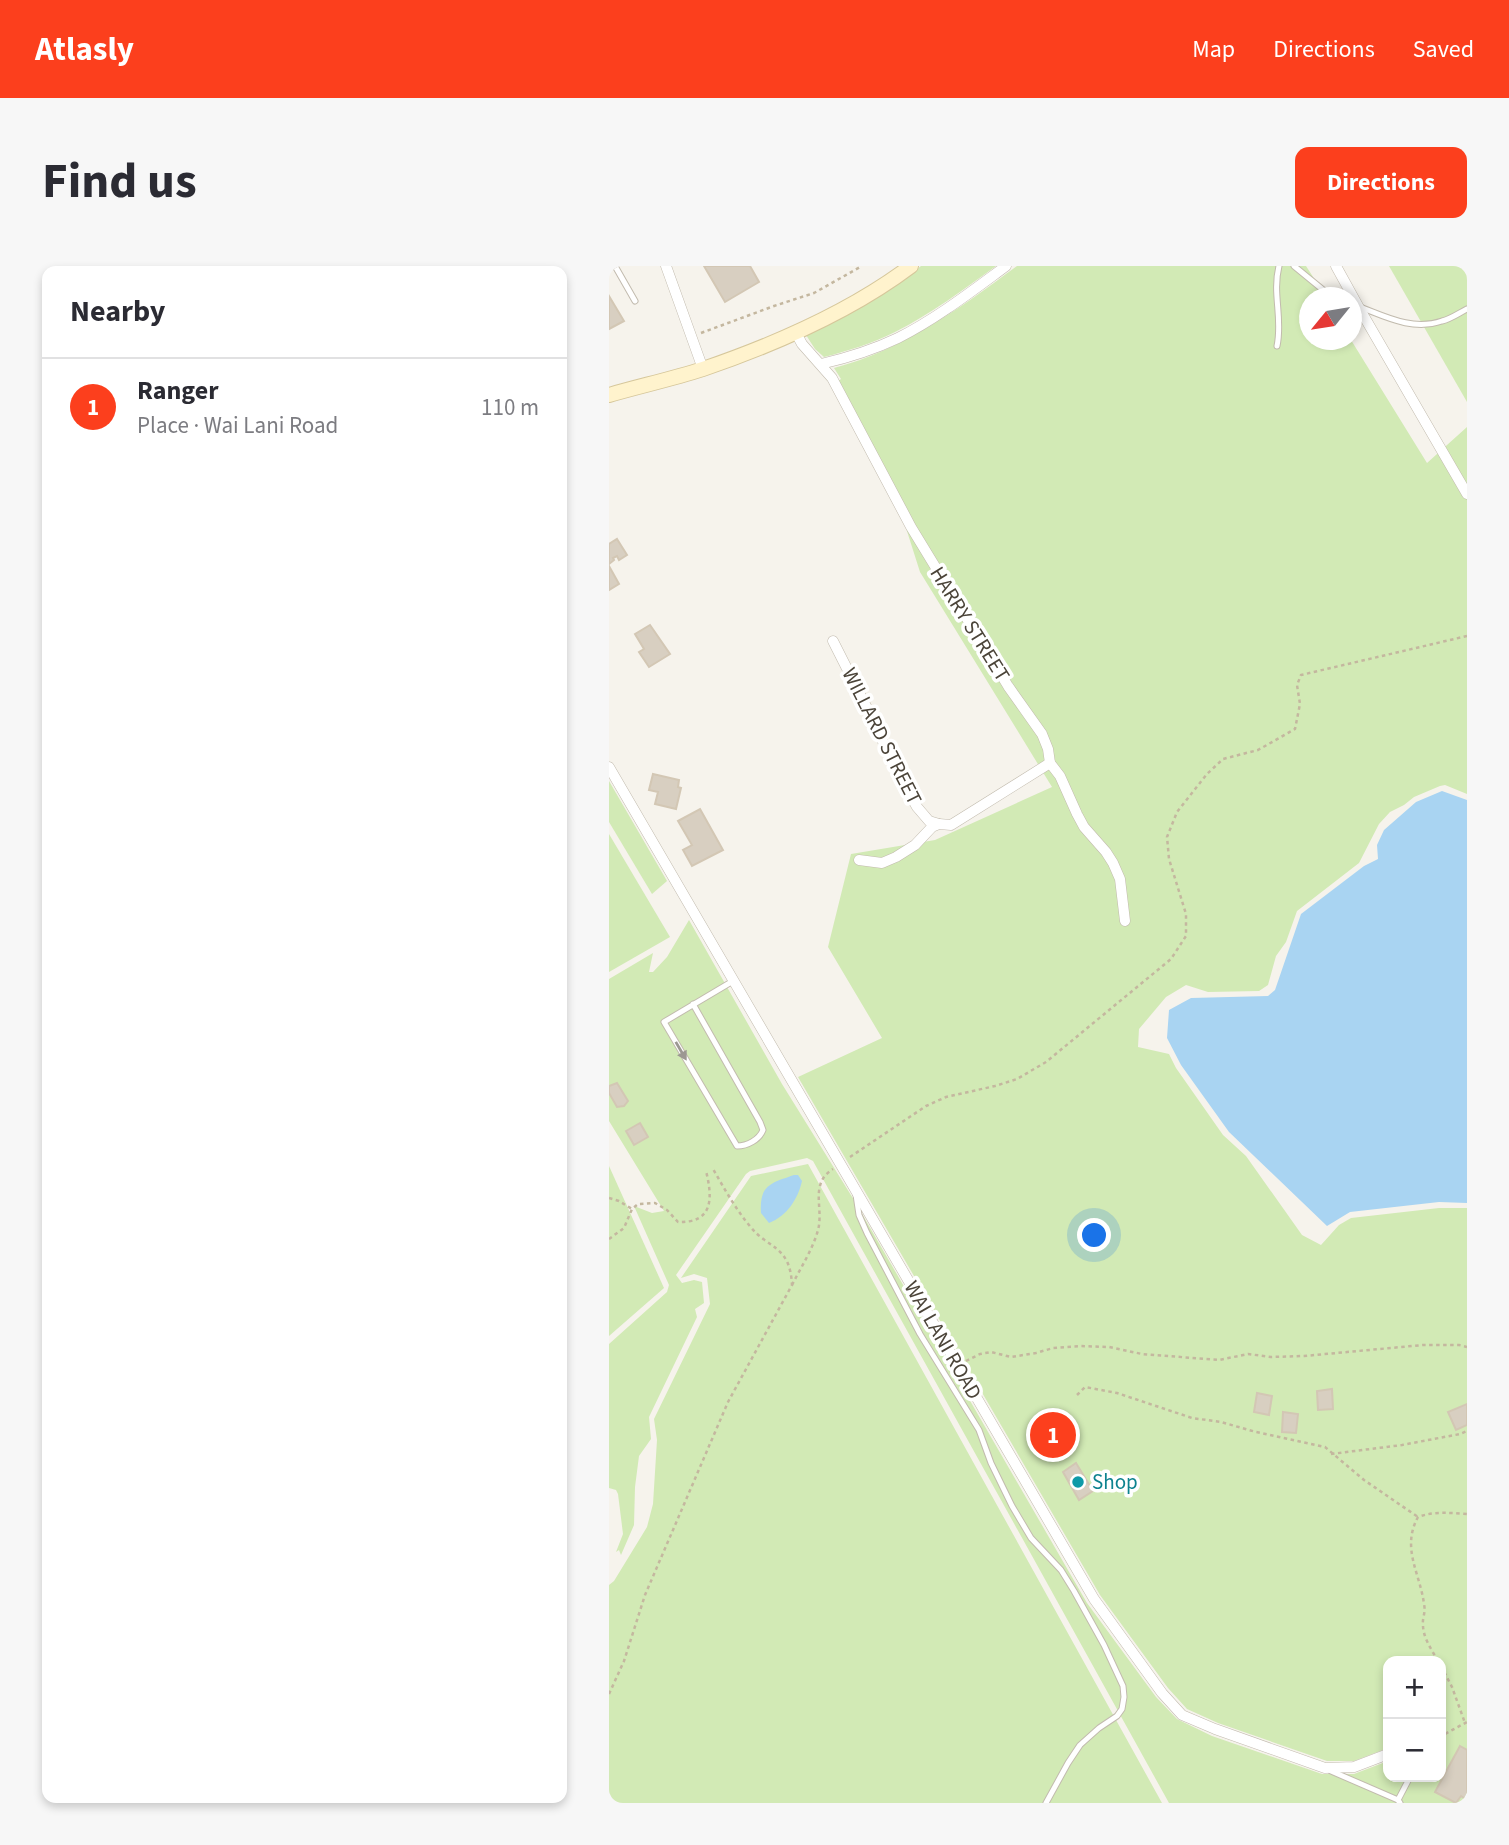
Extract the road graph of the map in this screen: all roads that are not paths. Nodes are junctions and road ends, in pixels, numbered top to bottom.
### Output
1 (615, 266) edge
2 (666, 266) edge
3 (911, 266) edge
4 (1006, 266) edge
5 (1279, 266) edge
6 (1294, 266) edge
7 (1336, 266) edge
8 (1319, 287) edge
9 (1346, 287) edge
10 (635, 302) dead end
11 (1362, 308) edge
12 (1467, 309) edge
13 (1362, 317) edge
14 (796, 333) junction
15 (1277, 346) dead end
16 (821, 364) junction
17 (703, 369) junction
18 (609, 395) edge
19 (1467, 495) edge
20 (832, 641) dead end
21 (1050, 763) junction
22 (609, 767) edge
23 (939, 824) junction
24 (859, 860) dead end
25 (1125, 921) dead end
26 (733, 981) junction
27 (693, 1004) junction
28 (856, 1189) junction
29 (1383, 1757) edge
30 (1325, 1768) junction
31 (1408, 1782) edge
32 (1399, 1802) edge
33 (1046, 1803) edge

1 - 10 lane
2 - 17 street
3 - 14 main road
4 - 16 street
5 - 15 lane
6 - 8 lane
7 - 9 street
11 - 12 lane
13 - 19 street
14 - 16 street, HARRY STREET
14 - 17 main road
16 - 21 street, HARRY STREET
17 - 18 main road
20 - 23 street, WILLARD STREET
21 - 23 street
21 - 25 street, HARRY STREET
22 - 26 street, WAI LANI ROAD
23 - 24 street
26 - 27 lane
26 - 28 street, WAI LANI ROAD
27 -> 27 lane
28 - 30 street, WAI LANI ROAD
28 - 33 lane
29 - 30 street, WAI LANI ROAD
30 - 32 lane
31 - 32 lane

